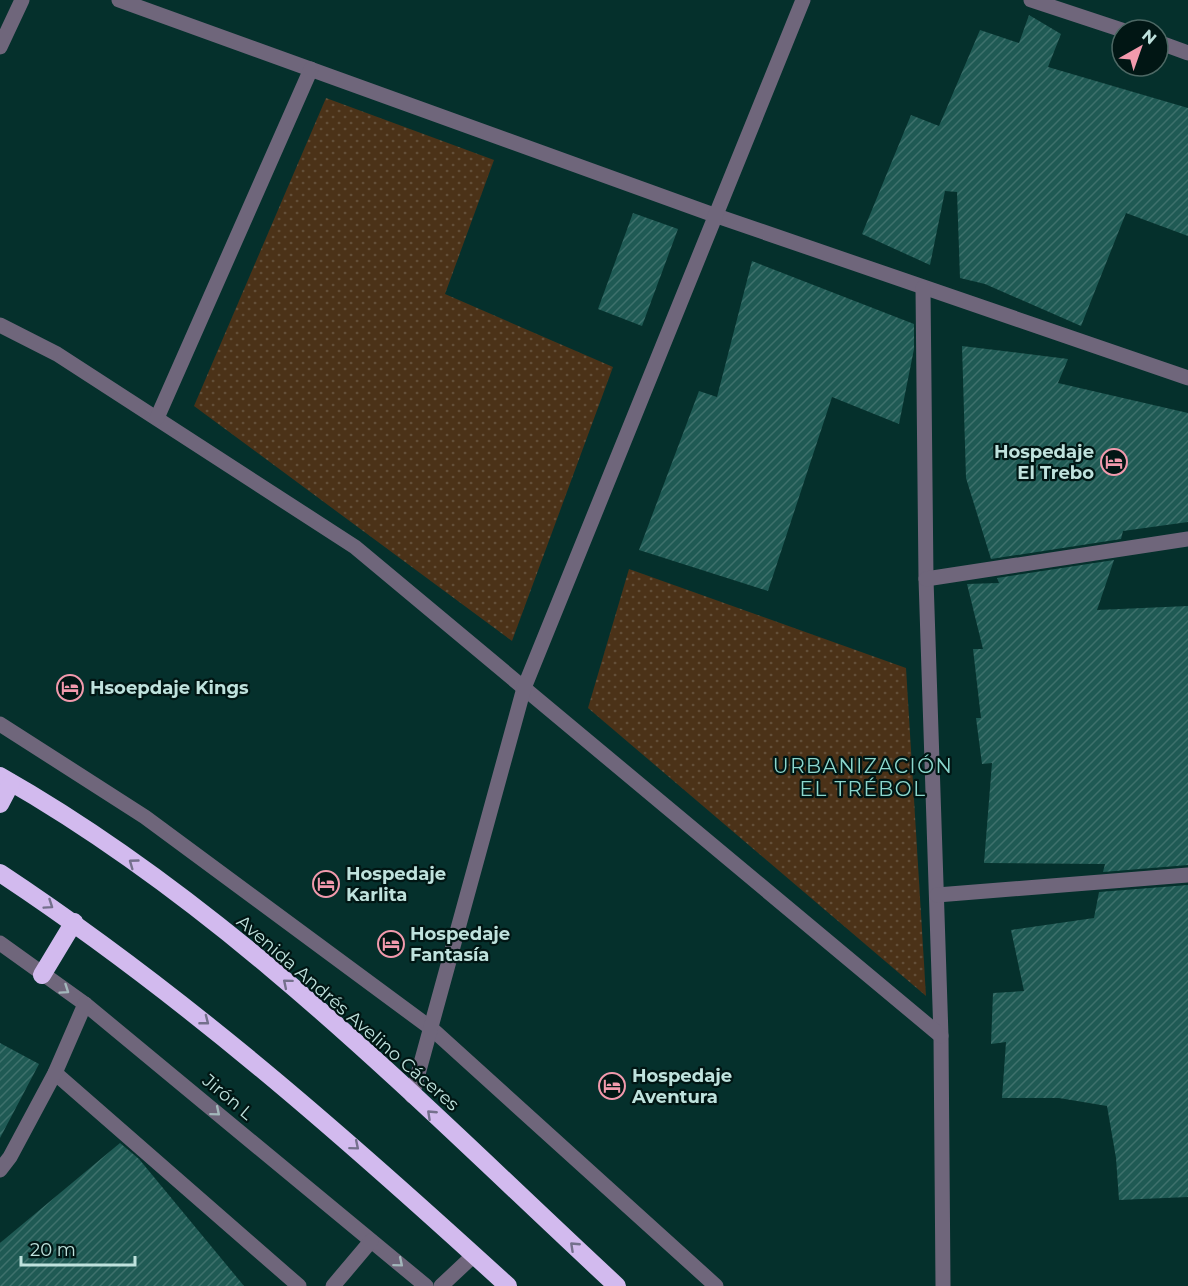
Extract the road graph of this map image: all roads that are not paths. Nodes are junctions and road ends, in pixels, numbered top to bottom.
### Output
1 (22, 0) edge
2 (119, 0) edge
3 (803, 0) edge
4 (1031, 0) edge
5 (1110, 26) edge
6 (1170, 46) edge
7 (0, 47) edge
8 (1188, 52) edge
9 (311, 69) junction
10 (714, 215) junction
11 (923, 288) junction
12 (0, 325) edge
13 (1188, 378) edge
14 (157, 418) junction
15 (1188, 539) edge
16 (926, 579) junction
17 (524, 688) junction
18 (0, 724) edge
19 (5, 780) edge
20 (0, 804) edge
21 (0, 873) edge
22 (1188, 875) edge
23 (937, 895) junction
24 (74, 922) junction
25 (0, 943) edge
26 (42, 975) junction
27 (85, 1004) junction
28 (432, 1029) junction
29 (941, 1036) junction
30 (55, 1073) junction
31 (412, 1096) junction
32 (0, 1170) edge
33 (371, 1241) junction
34 (474, 1255) junction
35 (300, 1286) edge
36 (333, 1286) edge
37 (426, 1286) edge
38 (441, 1286) edge
39 (508, 1286) edge
40 (617, 1286) edge
41 (716, 1286) edge
42 (943, 1286) edge

1 - 7 street
2 - 9 street
3 - 10 street
4 - 5 street
6 - 8 street
9 - 10 street
9 - 14 street
10 - 11 street
10 - 17 street
11 - 13 street
11 - 16 street
12 - 14 street
14 - 17 street
15 - 16 street
16 - 23 street
17 - 28 street
17 - 29 street
18 - 28 street
19 - 20 highway
31 -> 19 highway, Avenida Andrés Avelino Cáceres
21 -> 24 highway
22 - 23 street
23 - 29 street
24 - 26 highway
24 -> 34 highway
25 - 26 street, Jirón L
26 -> 27 street, Jirón L
27 - 30 street
27 -> 33 street, Jirón L
28 - 31 street
28 - 41 street
29 - 42 street
30 - 32 street
30 - 35 street
40 -> 31 highway, Avenida Andrés Avelino Cáceres
33 - 36 street
33 -> 37 street, Jirón L
34 - 38 street
34 - 39 highway

